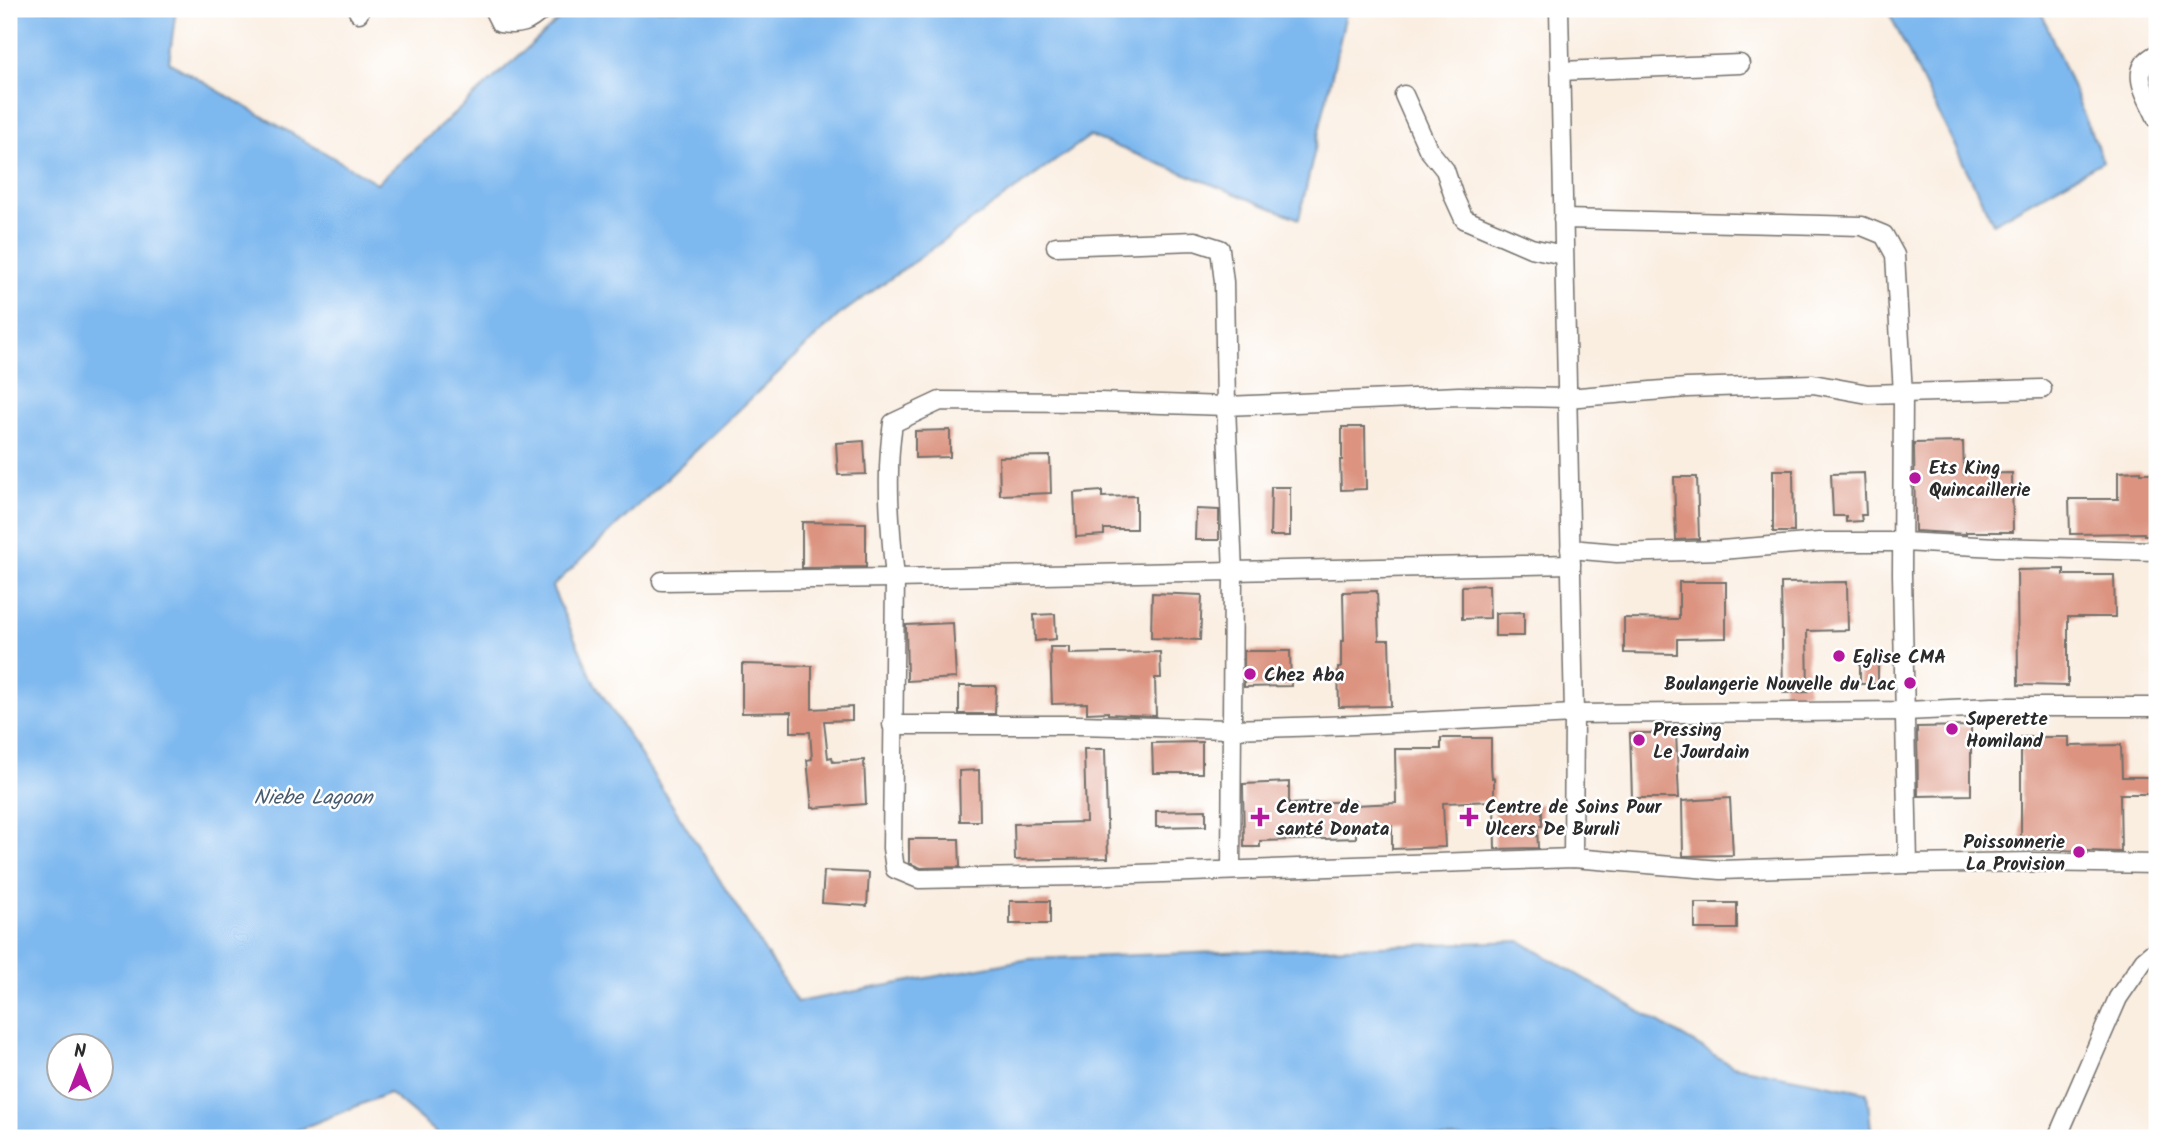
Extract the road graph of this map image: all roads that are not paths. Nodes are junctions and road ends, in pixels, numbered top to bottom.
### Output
1 (493, 9) edge
2 (543, 9) edge
3 (1559, 9) edge
4 (2157, 54) edge
5 (1740, 64) dead end
6 (1560, 71) junction
7 (1404, 95) dead end
8 (2157, 119) edge
9 (1563, 219) junction
10 (1056, 246) dead end
11 (1563, 255) junction
12 (2042, 389) dead end
13 (1903, 394) junction
14 (1567, 398) junction
15 (1226, 406) junction
16 (1903, 542) junction
17 (2157, 551) edge
18 (1571, 556) junction
19 (1233, 572) junction
20 (895, 578) junction
21 (662, 580) dead end
22 (2157, 708) edge
23 (1906, 711) junction
24 (1574, 714) junction
25 (892, 725) junction
26 (1231, 729) junction
27 (1573, 859) junction
28 (1908, 864) junction
29 (2157, 864) edge
30 (1231, 870) junction
31 (2157, 949) edge
32 (2057, 1138) edge

1 - 2 street
3 - 6 street
4 - 8 street
5 - 6 street
6 - 9 street
7 - 11 street
9 - 11 street
9 - 13 street
10 - 15 street
11 - 14 street
12 - 13 street
13 - 14 street
13 - 16 street
14 - 15 street
14 - 18 street
15 - 19 street
15 - 20 street
16 - 17 street
16 - 18 street
16 - 23 street
18 - 19 street
18 - 24 street
19 - 20 street
19 - 26 street
20 - 21 street
20 - 25 street
22 - 23 street
23 - 24 street
23 - 28 street
24 - 26 street
24 - 27 street
25 - 26 street
25 - 30 street
26 - 30 street
27 - 28 street
27 - 30 street
28 - 29 street
31 - 32 street

